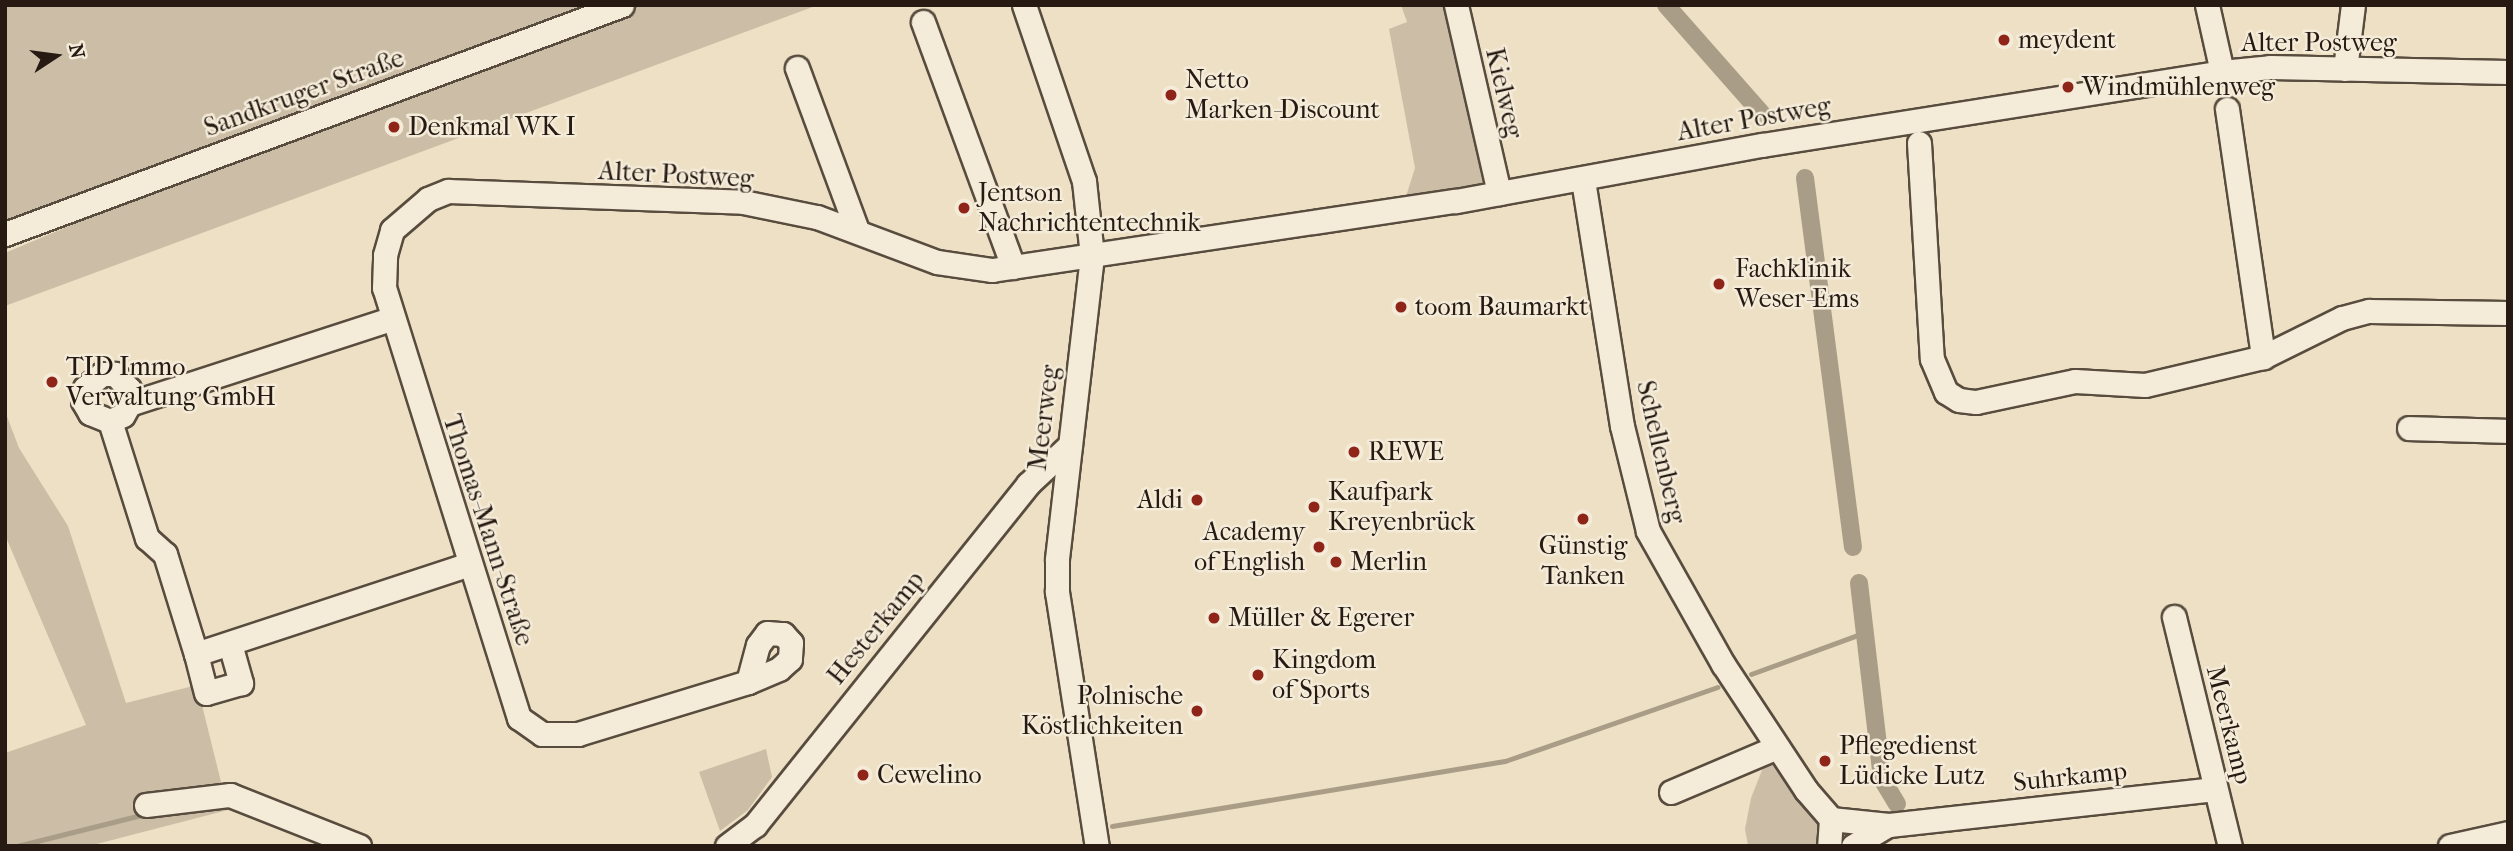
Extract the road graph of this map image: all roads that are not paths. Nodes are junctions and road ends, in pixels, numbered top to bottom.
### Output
1 (622, 5) edge
2 (1024, 5) edge
3 (1456, 5) edge
4 (2207, 5) edge
5 (2353, 5) edge
6 (923, 22) dead end
7 (797, 68) dead end
8 (2345, 69) junction
9 (2222, 72) junction
10 (2508, 72) edge
11 (2227, 109) dead end
12 (1919, 143) dead end
13 (1583, 180) junction
14 (1499, 193) junction
15 (490, 195) joint
16 (857, 230) junction
17 (5, 234) edge
18 (1091, 256) junction
19 (1013, 267) junction
20 (2508, 313) edge
21 (391, 319) junction
22 (2263, 357) junction
23 (129, 404) junction
24 (110, 421) junction
25 (2409, 428) dead end
26 (2508, 431) edge
27 (1070, 445) junction
28 (470, 564) junction
29 (2174, 617) dead end
30 (230, 644) junction
31 (196, 654) junction
32 (748, 681) dead end
33 (1777, 747) junction
34 (2215, 789) junction
35 (1671, 792) dead end
36 (146, 805) dead end
37 (1831, 819) junction
38 (1889, 825) junction
39 (2508, 833) edge
40 (359, 846) edge
41 (727, 846) edge
42 (1097, 846) edge
43 (1829, 846) edge
44 (1853, 846) edge
45 (2230, 846) edge
46 (2450, 846) edge

1 - 17 street, Sandkruger Straße
2 - 18 street, Meerweg
3 - 14 street, Kielweg
4 - 9 street
5 - 8 street
6 - 19 street
7 - 16 street
8 - 9 street, Alter Postweg
8 - 10 street, Alter Postweg
9 - 13 street, Alter Postweg
11 - 22 street
12 - 22 street
13 - 14 street, Alter Postweg
13 - 33 street, Schellenberg
14 - 18 street, Alter Postweg
15 - 16 street, Alter Postweg
15 - 21 street, Thomas-Mann-Straße
16 - 19 street, Alter Postweg
18 - 19 street, Alter Postweg
18 - 27 street, Meerweg
20 - 22 street
21 - 23 street
21 - 28 street, Thomas-Mann-Straße
23 - 24 street
23 - 24 street
24 - 31 street
25 - 26 street
27 - 41 street, Hesterkamp
27 - 42 street, Meerweg
28 - 30 street
28 - 32 street, Thomas-Mann-Straße
29 - 34 street, Meerkamp
30 - 31 street
30 - 31 street
33 - 35 street
33 - 37 street, Schellenberg
34 - 38 street, Suhrkamp
34 - 45 street, Meerkamp
36 - 40 street
37 - 38 street, Suhrkamp
37 - 43 street
38 - 44 street, Suhrkamp
39 - 46 street

